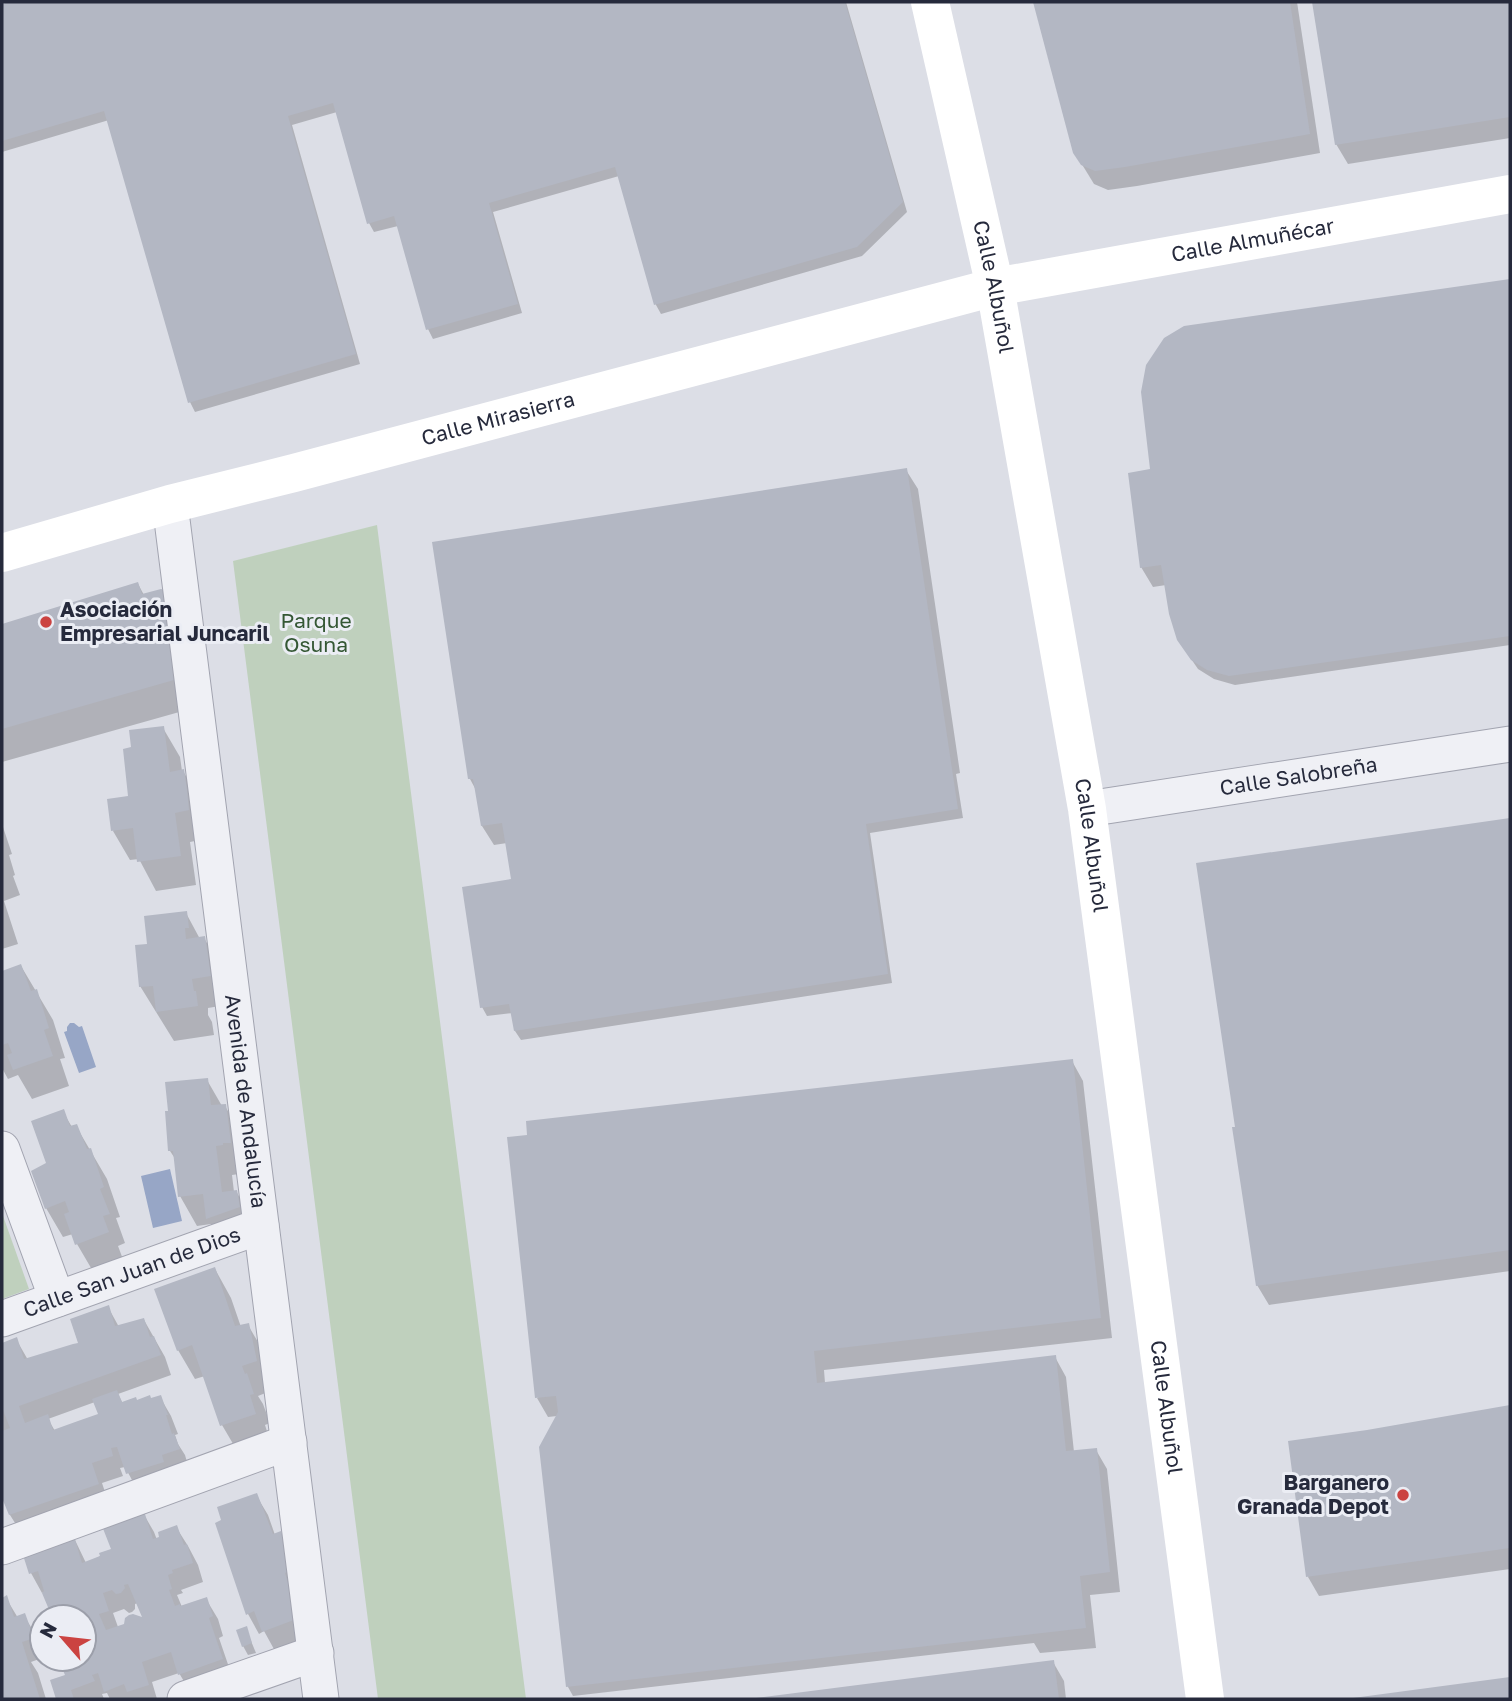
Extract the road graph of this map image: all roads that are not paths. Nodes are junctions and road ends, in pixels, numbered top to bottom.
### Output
1 (930, 2) edge
2 (1510, 194) edge
3 (995, 287) junction
4 (170, 504) junction
5 (2, 553) edge
6 (1510, 744) edge
7 (1087, 809) junction
8 (2, 1149) edge
9 (261, 1226) junction
10 (57, 1299) junction
11 (2, 1319) edge
12 (289, 1442) junction
13 (2, 1547) edge
14 (316, 1653) junction
15 (185, 1699) edge
16 (321, 1699) edge
17 (1205, 1699) edge

1 - 3 street, Calle Albuñol
2 - 3 street, Calle Almuñécar
3 - 4 street, Calle Mirasierra
3 - 7 street, Calle Albuñol
4 - 5 street, Calle Mirasierra
4 - 9 street, Avenida de Andalucía
6 - 7 street, Calle Salobreña
7 - 17 street, Calle Albuñol
8 - 10 street
9 - 10 street, Calle San Juan de Dios
9 - 12 street, Avenida de Andalucía
10 - 11 street, Calle San Juan de Dios
12 - 13 street
12 - 14 street, Avenida de Andalucía
14 - 15 street
14 - 16 street, Avenida de Andalucía

